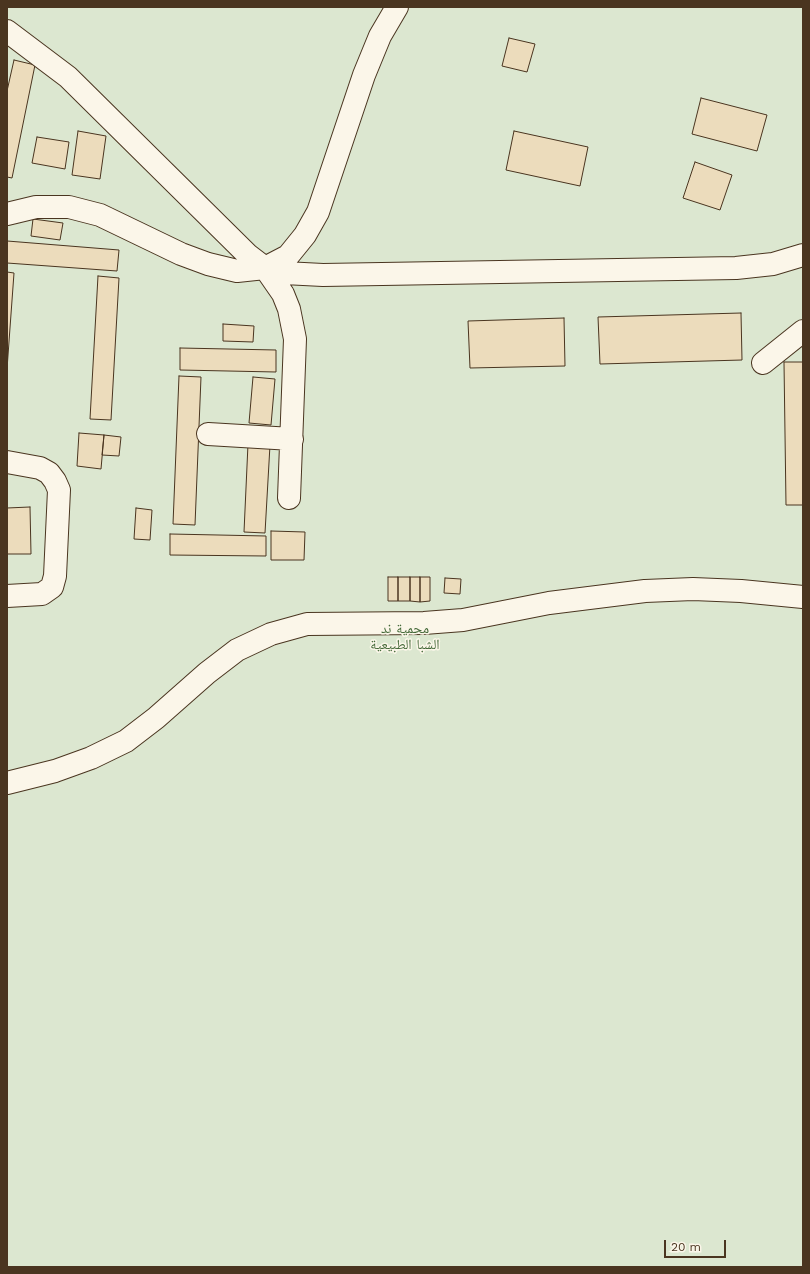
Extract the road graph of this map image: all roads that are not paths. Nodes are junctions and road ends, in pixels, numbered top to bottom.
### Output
1 (397, 7) edge
2 (7, 31) edge
3 (7, 214) edge
4 (803, 255) edge
5 (265, 268) junction
6 (803, 331) edge
7 (763, 363) dead end
8 (208, 434) dead end
9 (292, 439) junction
10 (7, 462) edge
11 (290, 498) dead end
12 (7, 596) edge
13 (803, 597) edge
14 (7, 783) edge

1 - 5 lane
2 - 5 lane
3 - 5 lane
4 - 5 lane
5 - 9 lane
6 - 7 lane
8 - 9 lane
9 - 11 lane
10 - 12 lane
13 - 14 lane

